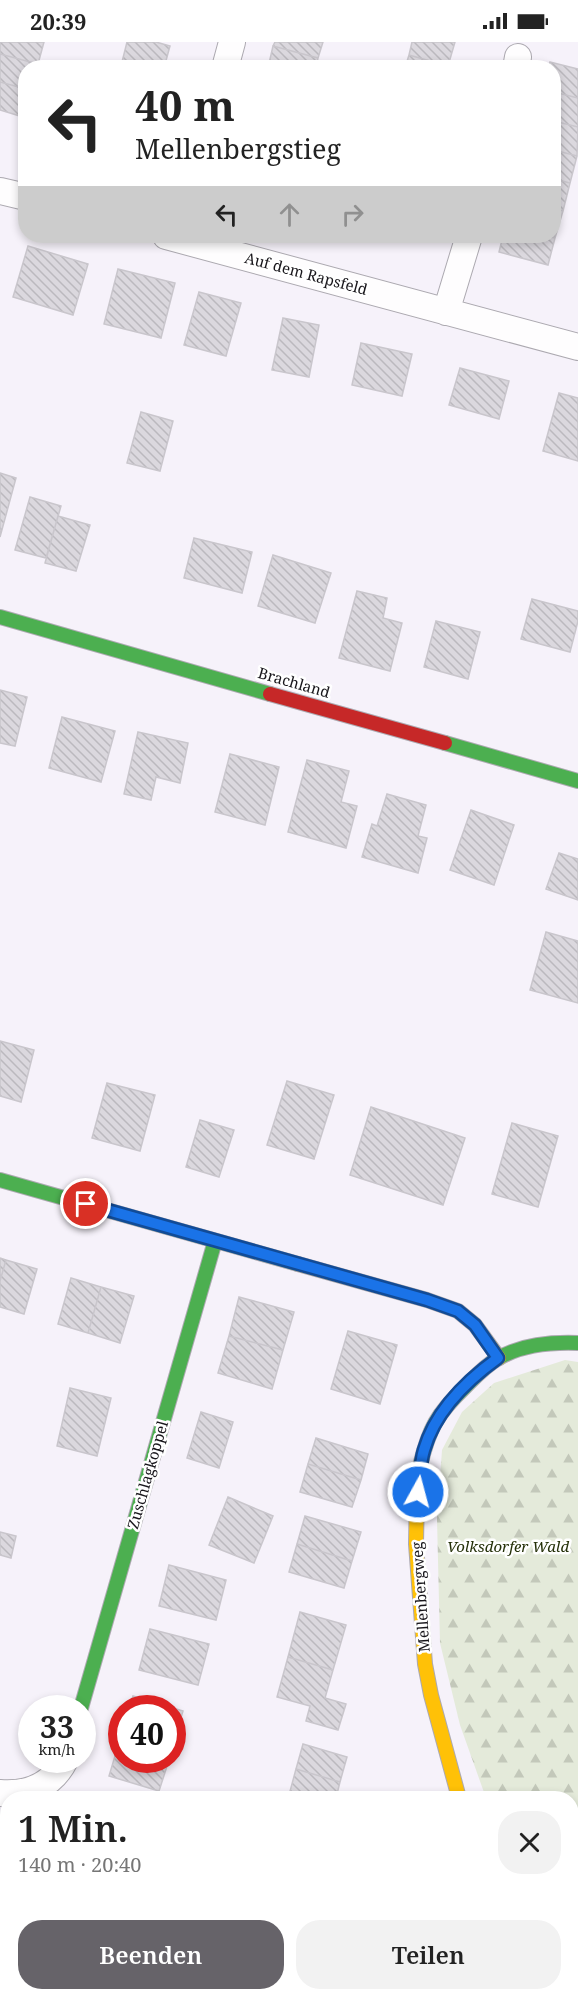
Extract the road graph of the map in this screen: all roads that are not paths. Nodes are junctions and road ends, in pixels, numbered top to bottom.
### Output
1 (232, 42) edge
2 (227, 60) edge
3 (0, 190) edge
4 (18, 195) edge
5 (198, 243) edge
6 (467, 243) edge
7 (446, 312) junction
8 (578, 347) edge
9 (0, 617) edge
10 (578, 781) edge
11 (0, 1180) edge
12 (215, 1241) junction
13 (578, 1343) edge
14 (498, 1358) junction
15 (85, 1695) edge
16 (57, 1773) edge
17 (41, 1791) edge
18 (457, 1791) edge

1 - 2 street
3 - 4 street
5 - 7 street, Auf dem Rapsfeld
6 - 7 street
7 - 8 street, Auf dem Rapsfeld
9 - 10 street, Brachland
11 - 12 street
12 - 14 street
12 - 15 street, Zuschlagkoppel
13 - 14 street, Mellenbergweg
14 - 18 street, Mellenbergweg
16 - 17 street

